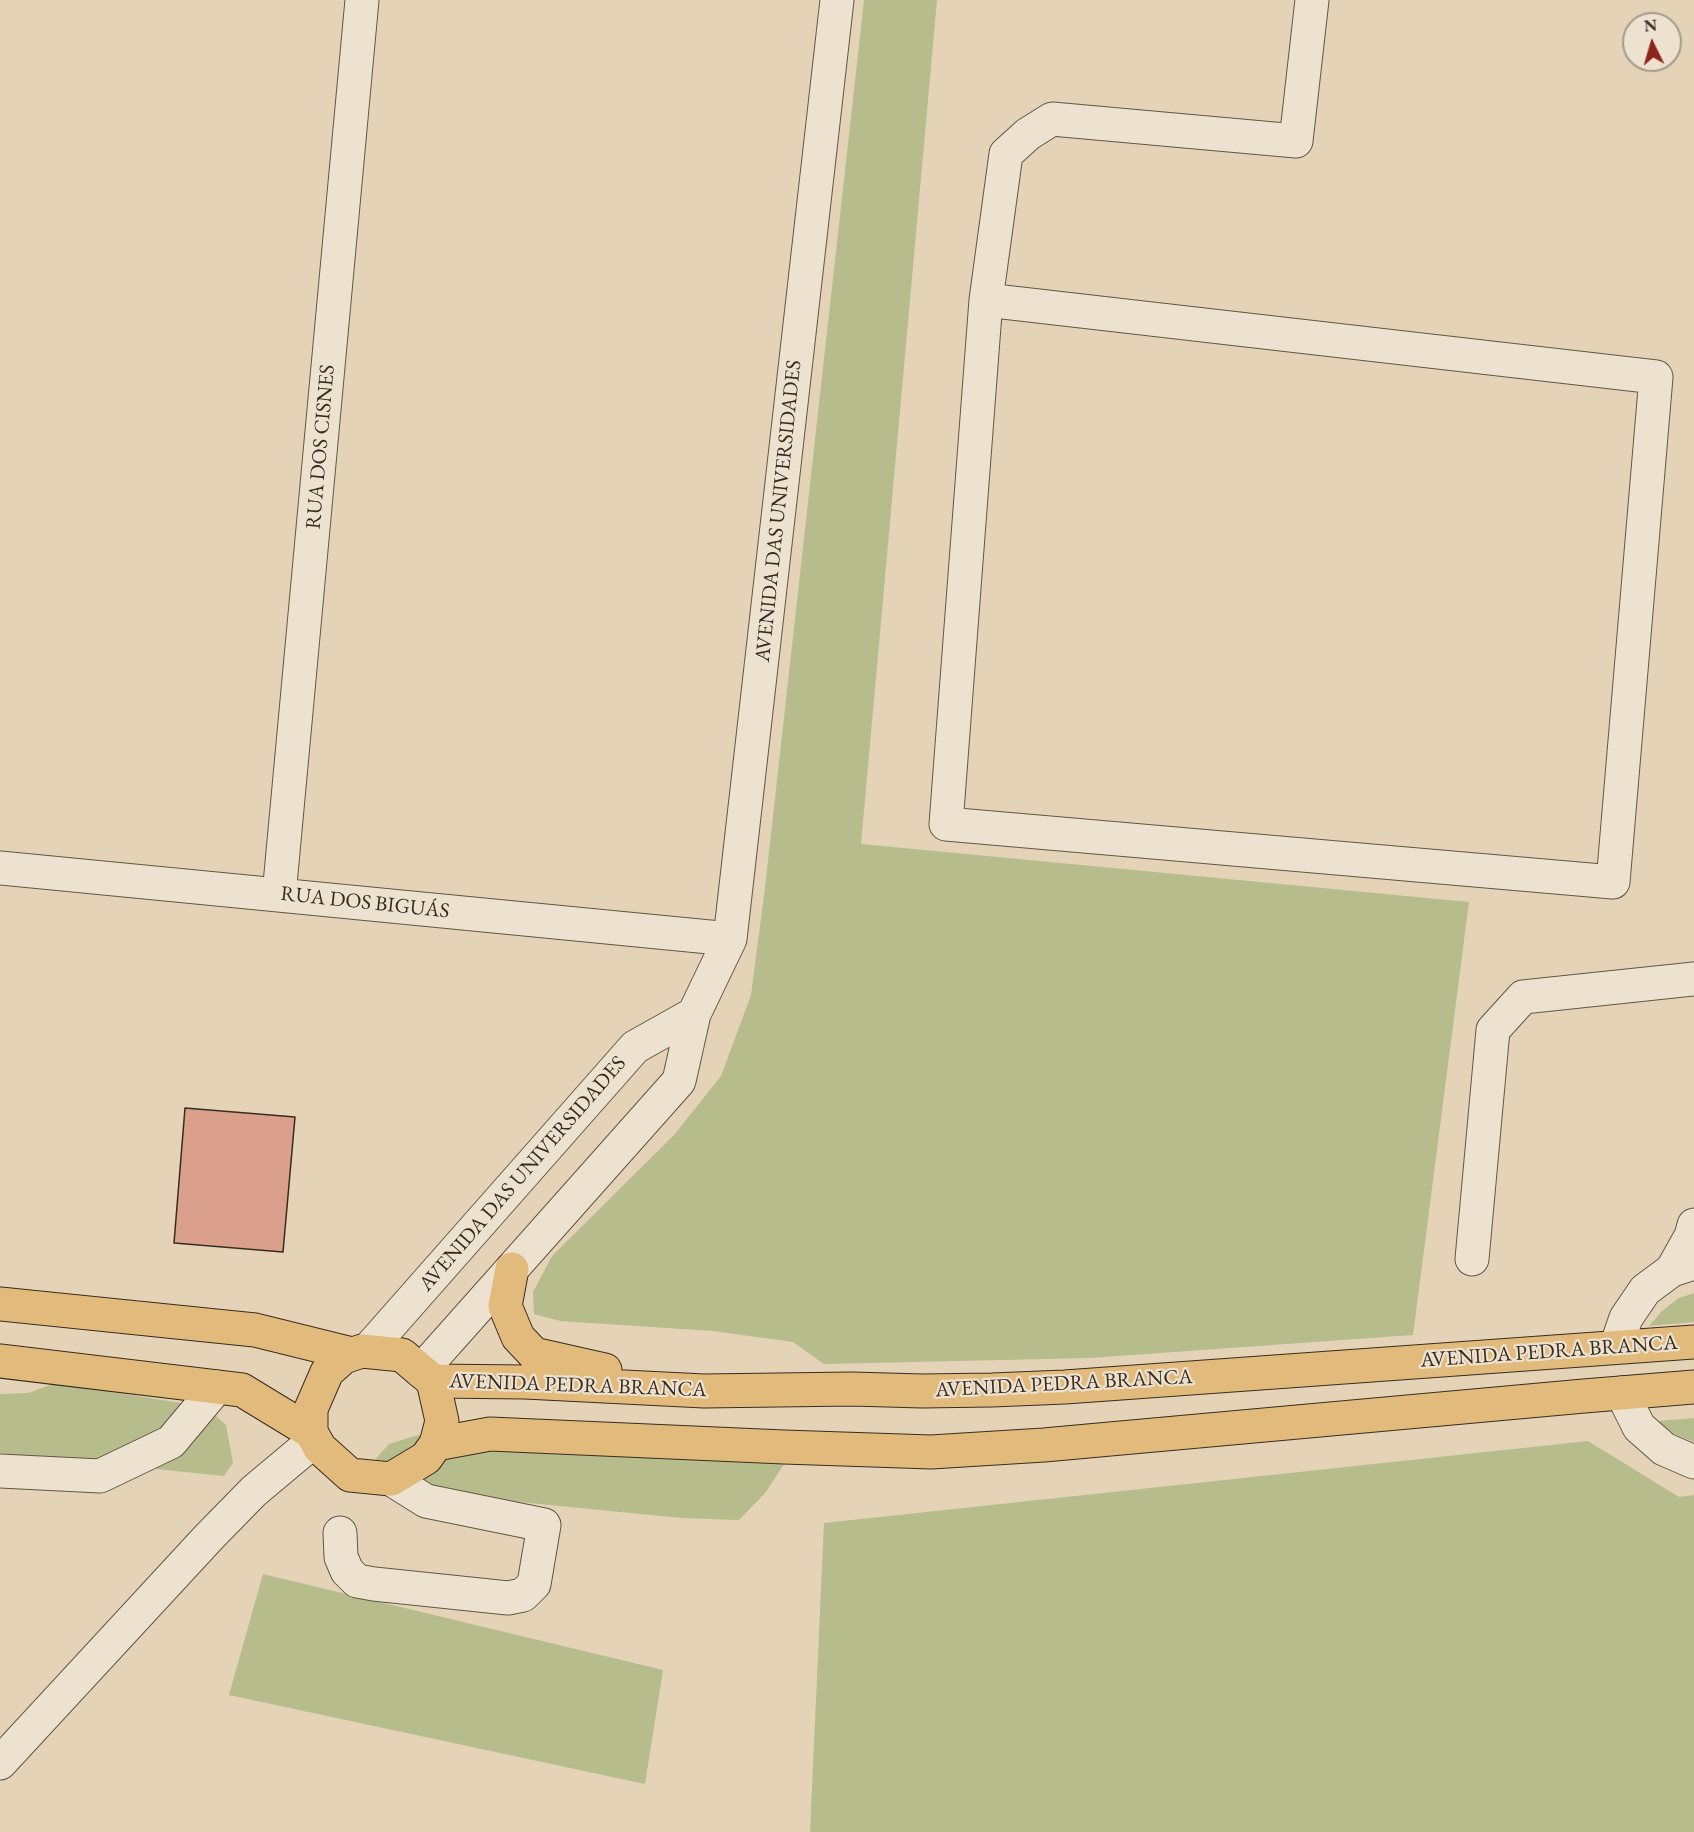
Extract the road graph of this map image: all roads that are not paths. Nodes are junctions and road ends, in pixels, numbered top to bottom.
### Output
1 (363, 0) edge
2 (837, 0) edge
3 (1312, 0) edge
4 (986, 300) junction
5 (0, 868) edge
6 (279, 895) junction
7 (730, 939) junction
8 (1694, 979) edge
9 (694, 1014) junction
10 (1694, 1225) edge
11 (1472, 1259) dead end
12 (1683, 1266) edge
13 (512, 1269) junction
14 (0, 1304) edge
15 (1694, 1342) edge
16 (1616, 1347) junction
17 (359, 1353) junction
18 (0, 1361) edge
19 (427, 1376) junction
20 (217, 1387) junction
21 (1694, 1387) edge
22 (704, 1390) junction
23 (1622, 1393) junction
24 (313, 1436) junction
25 (436, 1444) junction
26 (1694, 1462) edge
27 (0, 1470) edge
28 (391, 1479) junction
29 (340, 1533) dead end
30 (0, 1763) edge

1 - 6 street, RUA DOS CISNES
2 - 7 street, AVENIDA DAS UNIVERSIDADES
3 - 4 street
4 - 4 street
5 - 6 street, RUA DOS BIGUÁS
6 - 7 street, RUA DOS BIGUÁS
7 - 9 street, AVENIDA DAS UNIVERSIDADES
8 - 11 street
9 - 13 street, AVENIDA DAS UNIVERSIDADES
9 - 17 street, AVENIDA DAS UNIVERSIDADES
10 - 12 street
12 - 16 street
13 - 19 street, AVENIDA DAS UNIVERSIDADES
13 - 22 main road
14 - 17 main road
15 - 16 main road, AVENIDA PEDRA BRANCA
16 - 22 main road, AVENIDA PEDRA BRANCA
17 - 19 main road
17 - 24 main road
18 - 20 main road
19 - 22 main road, AVENIDA PEDRA BRANCA
19 - 25 main road
20 - 24 main road
20 - 27 street
21 - 23 main road
23 - 25 main road
23 - 26 street
24 - 28 main road
24 - 30 street
25 - 28 main road
28 - 29 street

